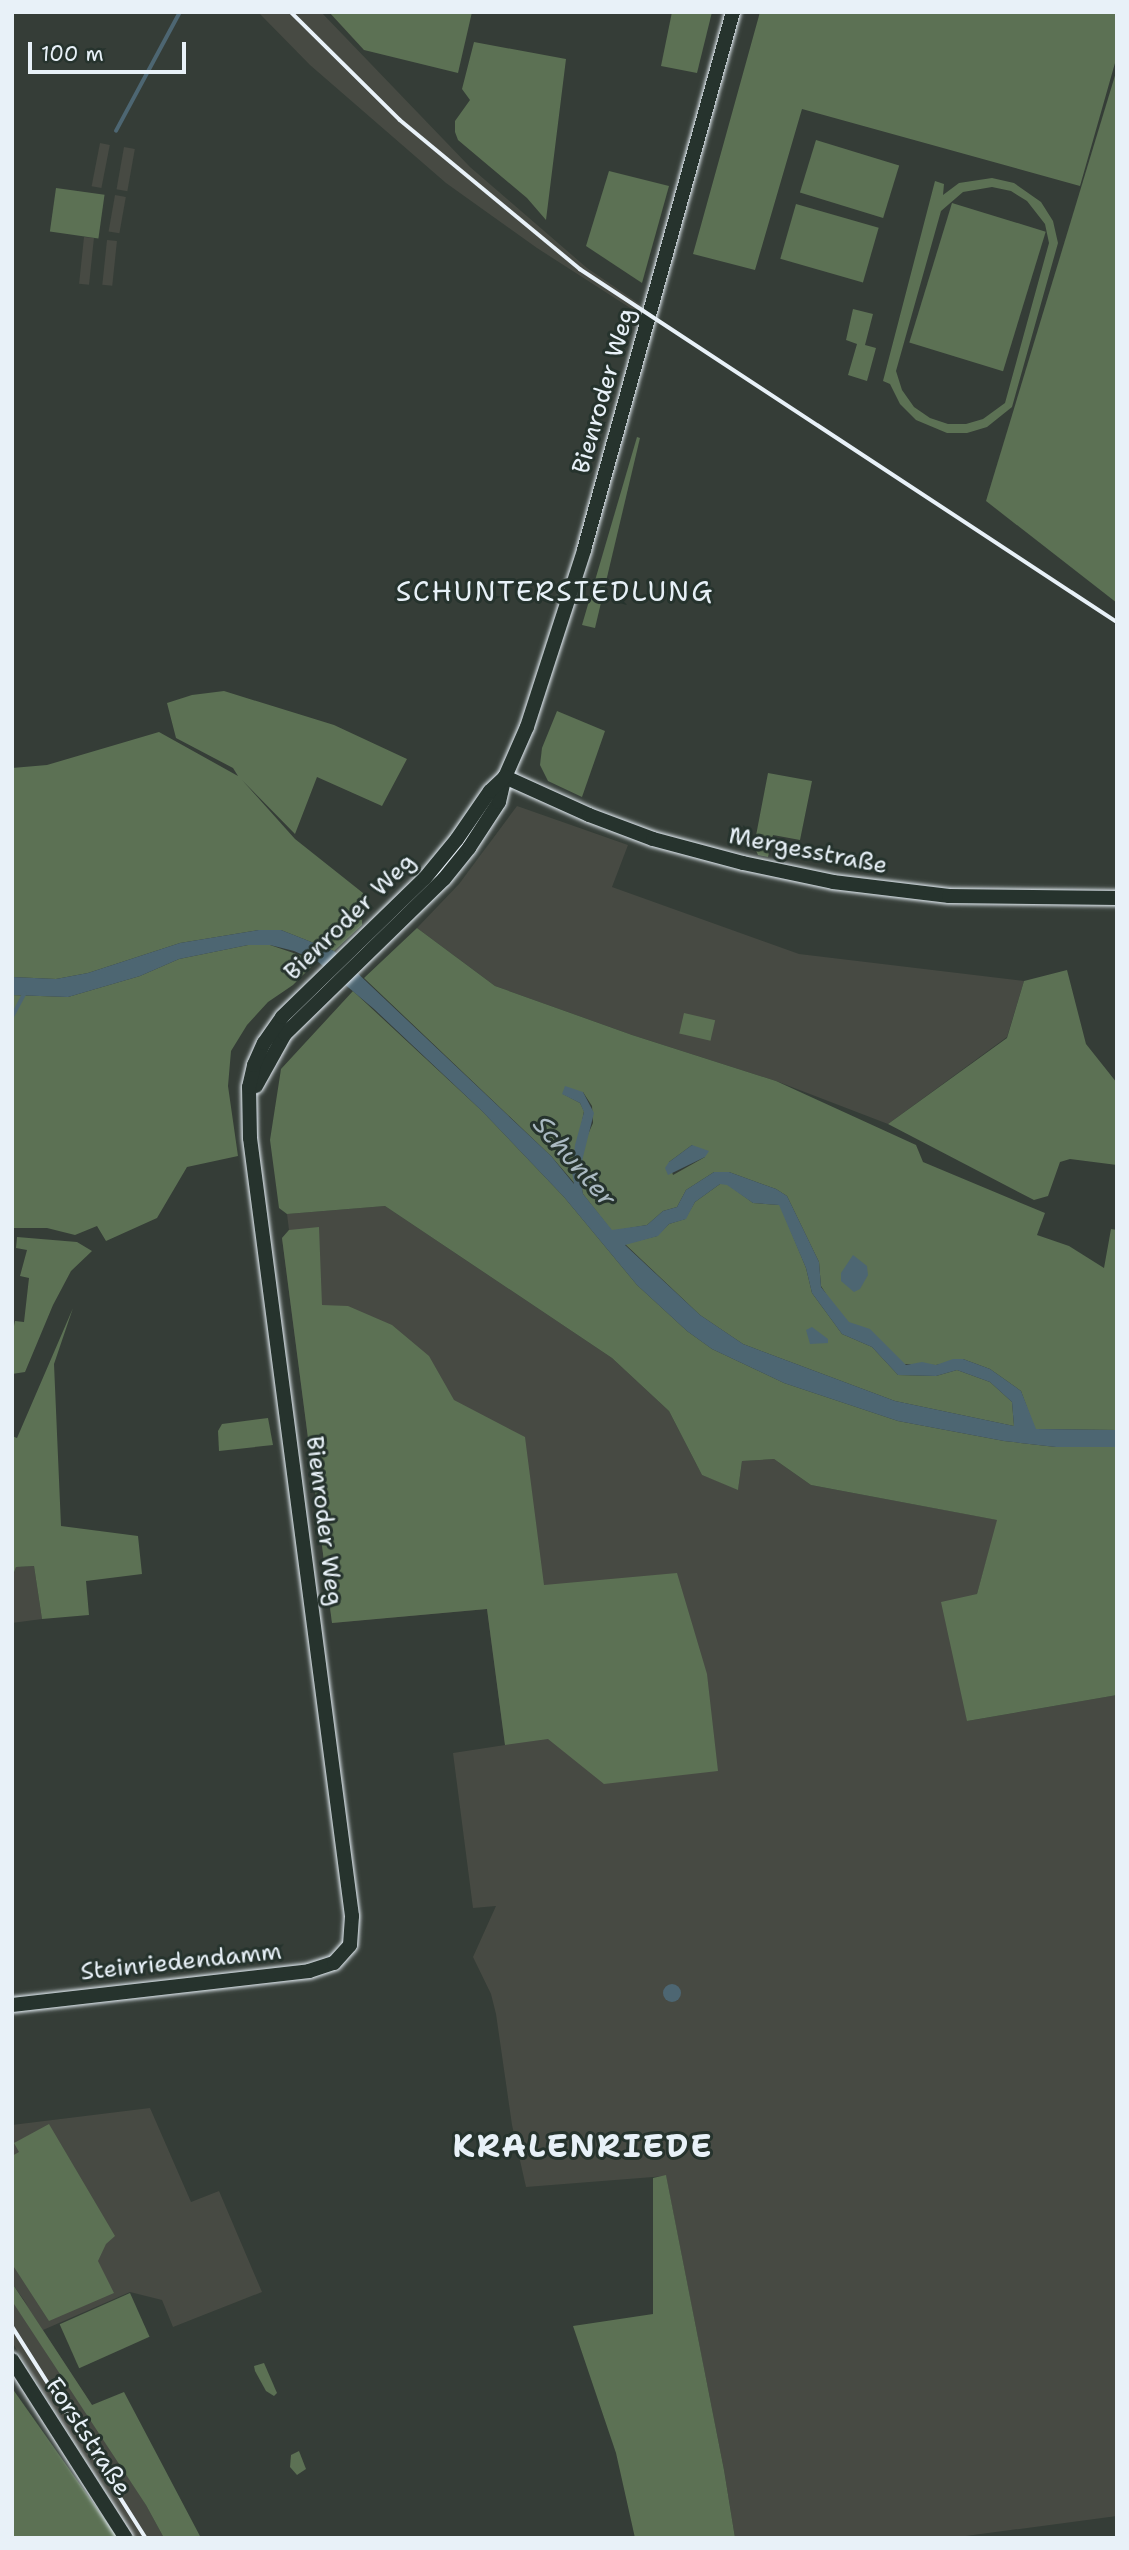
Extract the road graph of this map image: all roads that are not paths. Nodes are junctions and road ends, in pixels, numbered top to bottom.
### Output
1 (733, 12) edge
2 (505, 778) junction
3 (1117, 898) edge
4 (348, 1948) joint
5 (12, 2005) edge
6 (12, 2360) edge
7 (126, 2538) edge

1 - 2 main road, Bienroder Weg
2 - 3 main road, Mergesstraße
2 - 4 main road, Bienroder Weg
4 - 5 main road, Steinriedendamm
6 - 7 main road, Forststraße

